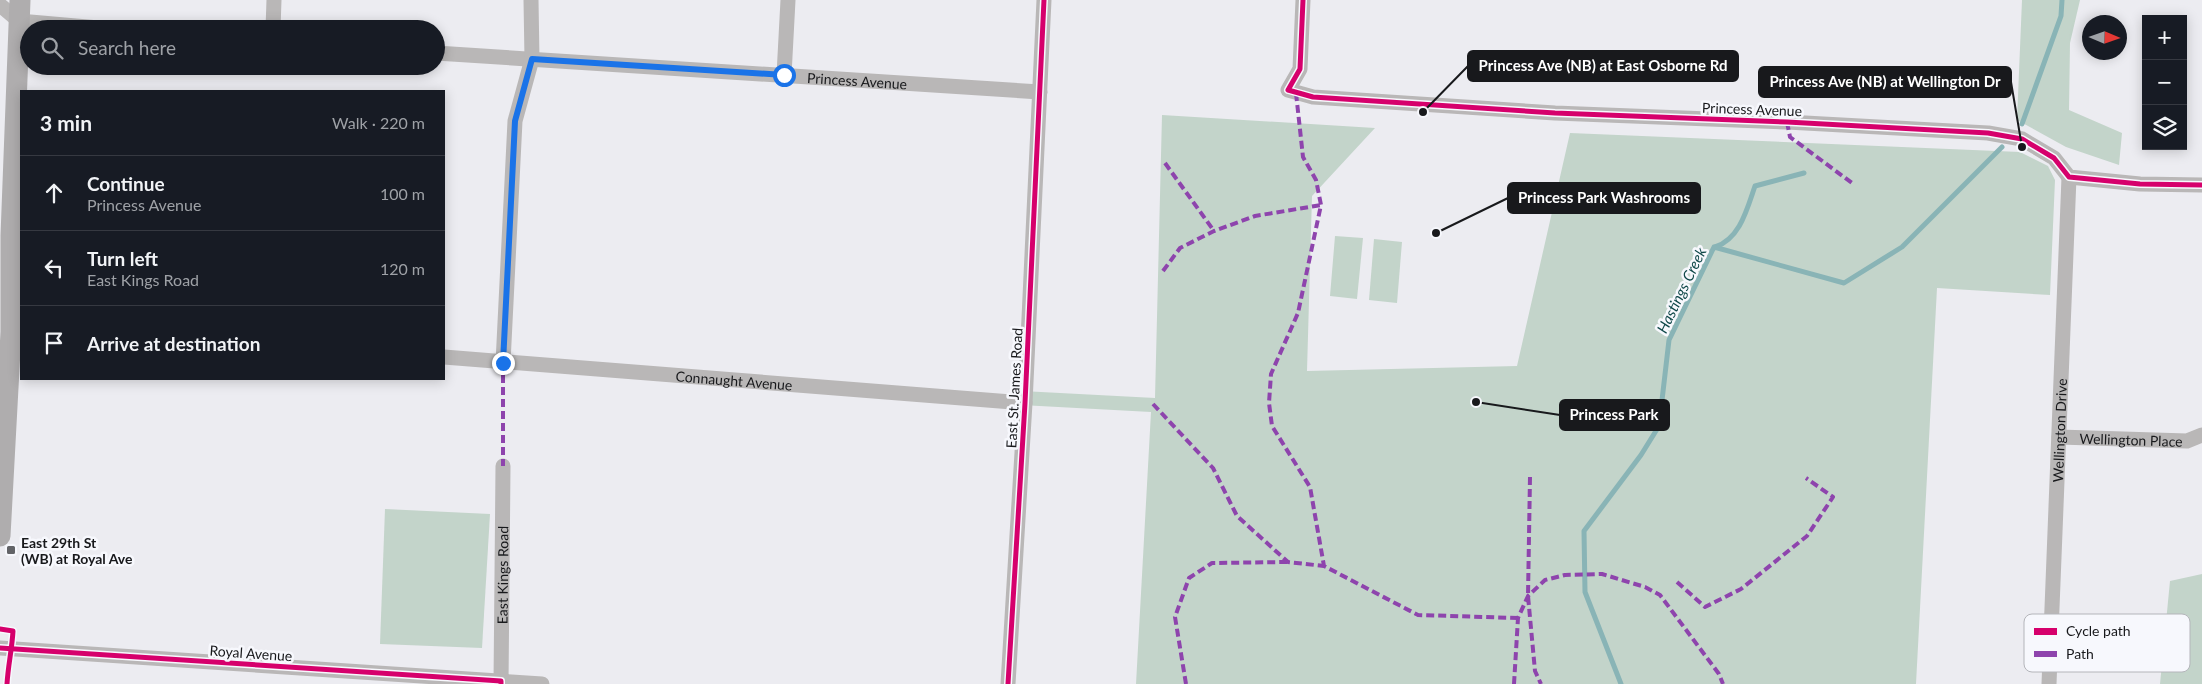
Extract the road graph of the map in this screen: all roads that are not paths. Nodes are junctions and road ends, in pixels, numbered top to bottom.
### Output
1 (20, 0) edge
2 (274, 0) edge
3 (531, 0) edge
4 (788, 0) edge
5 (1044, 0) edge
6 (1303, 0) edge
7 (0, 5) edge
8 (273, 20) edge
9 (19, 21) junction
10 (445, 54) edge
11 (532, 59) junction
12 (784, 75) junction
13 (1040, 92) junction
14 (7, 176) edge
15 (2069, 177) junction
16 (2202, 186) edge
17 (16, 333) edge
18 (445, 357) edge
19 (503, 363) junction
20 (1025, 403) junction
21 (2202, 435) edge
22 (2059, 437) junction
23 (503, 466) dead end
24 (0, 536) edge
25 (2052, 614) edge
26 (0, 648) edge
27 (501, 683) edge
28 (542, 684) edge
29 (1008, 684) edge

1 - 9 main road
2 - 8 street
3 - 11 street
4 - 12 street
5 - 13 street, East St. James Road
6 - 15 street, Princess Avenue
7 - 9 street
9 - 14 main road
10 - 11 street, Princess Avenue
11 - 12 street, Princess Avenue
11 - 19 street
12 - 13 street, Princess Avenue
13 - 20 street, East St. James Road
14 - 17 main road
15 - 16 street
15 - 22 street, Wellington Drive
17 - 24 main road
18 - 19 street, Connaught Avenue
19 - 20 street, Connaught Avenue
20 - 29 street, East St. James Road
21 - 22 street, Wellington Place
22 - 25 street, Wellington Drive
23 - 27 street, East Kings Road
26 - 27 street, Royal Avenue
27 - 28 street, Royal Avenue

